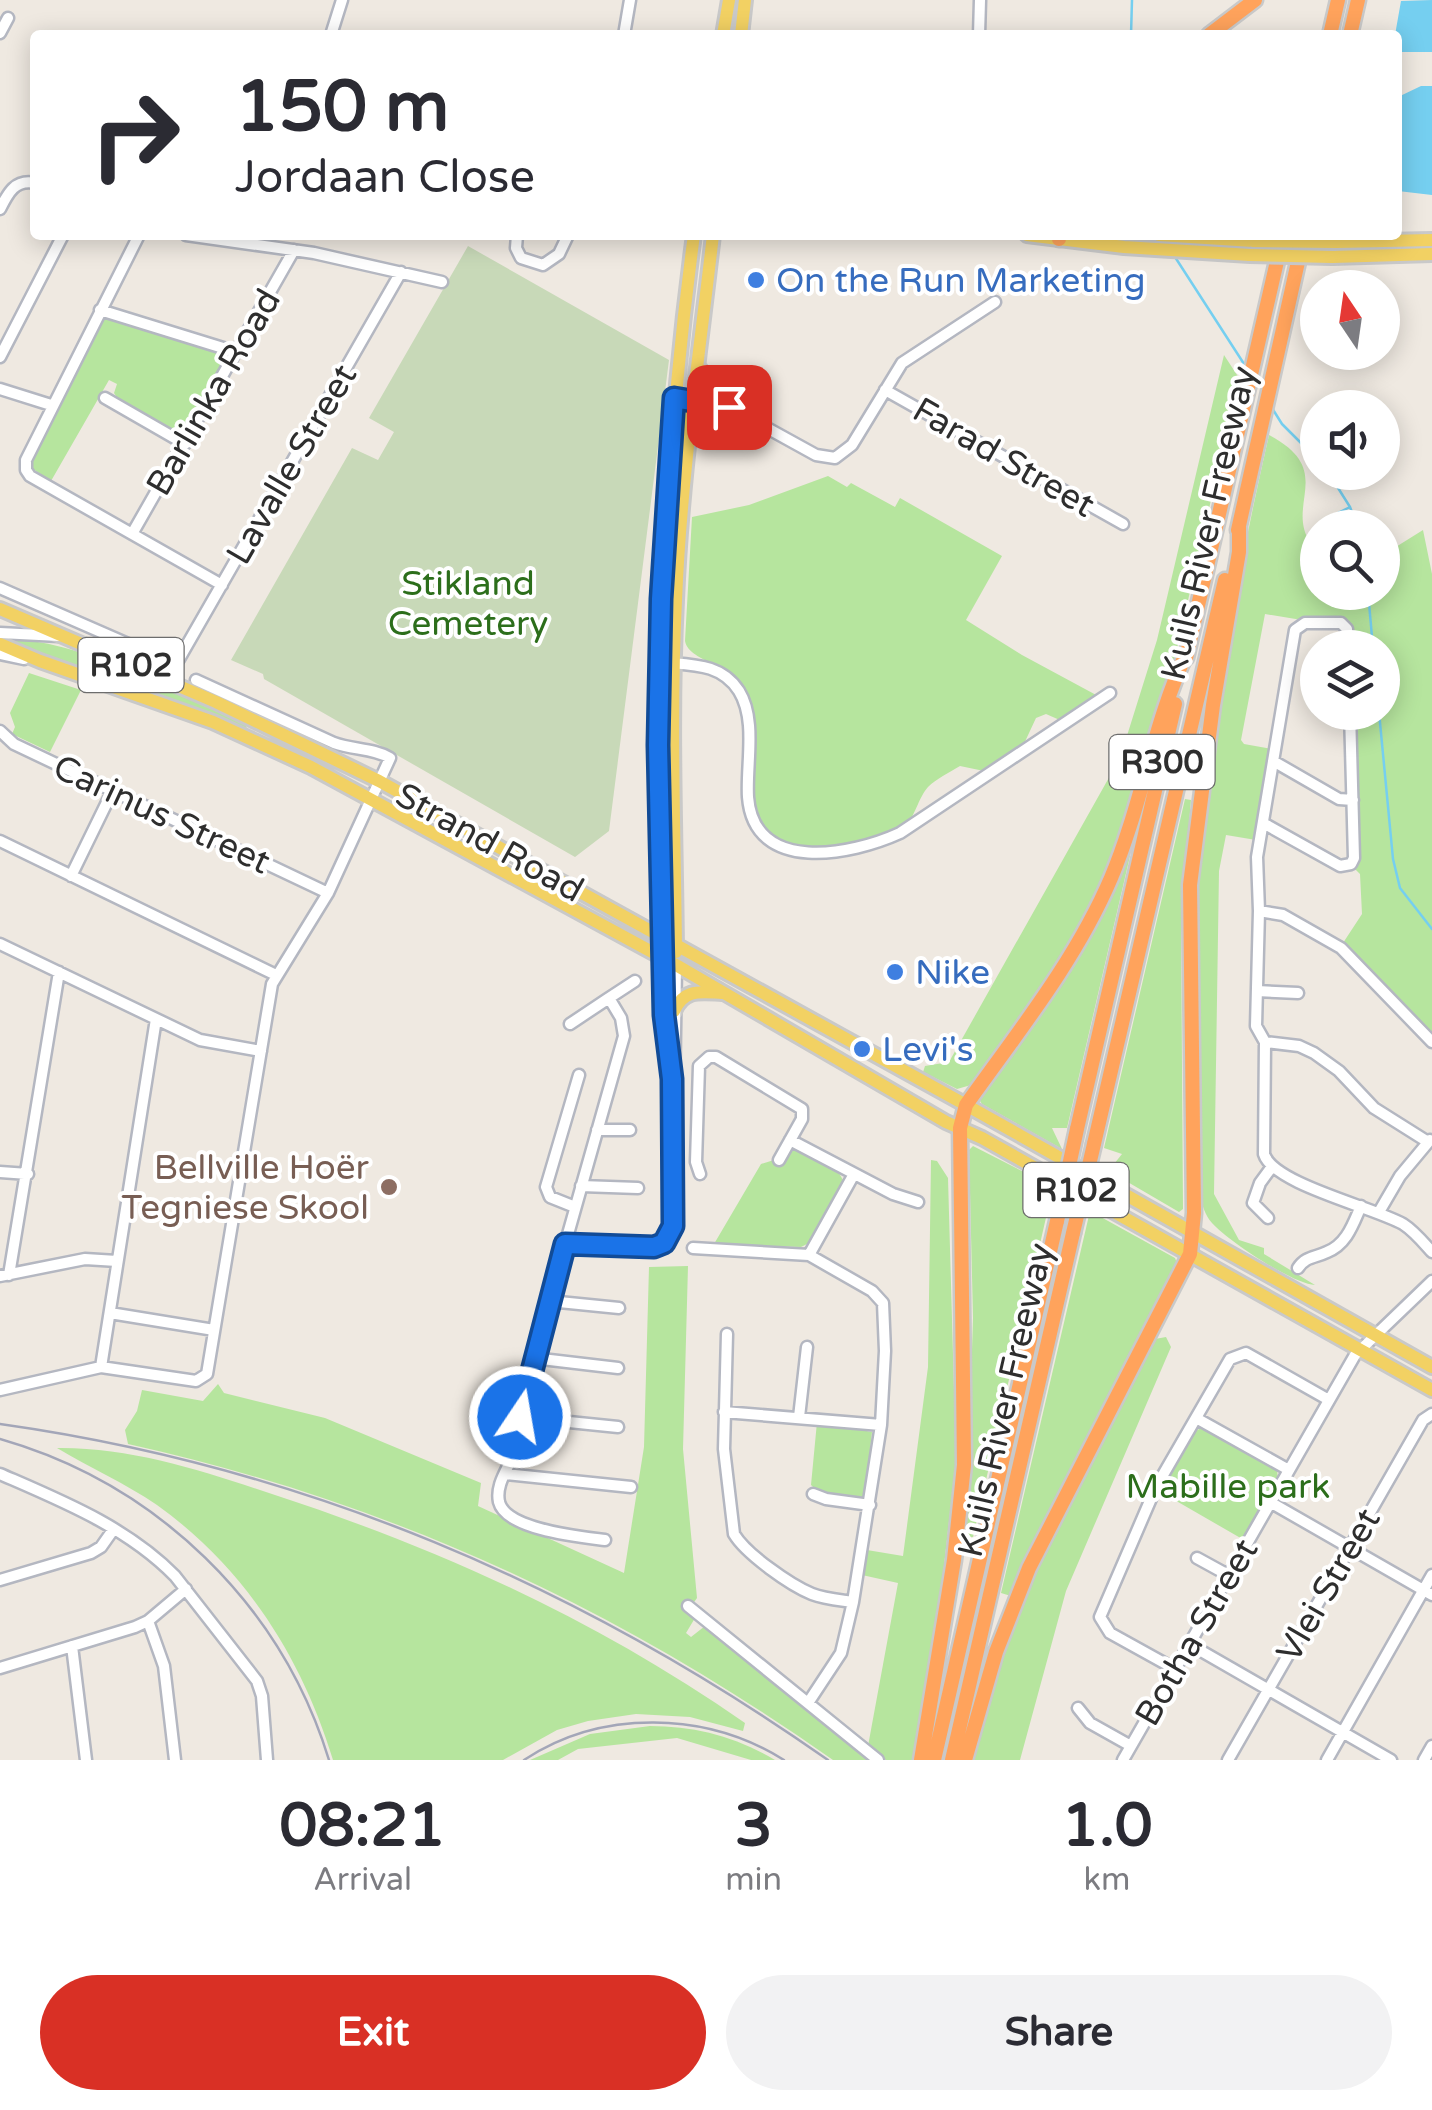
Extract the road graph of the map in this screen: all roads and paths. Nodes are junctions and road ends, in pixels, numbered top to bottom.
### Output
1 (342, 0) edge
2 (630, 0) edge
3 (729, 0) edge
4 (745, 0) edge
5 (980, 0) edge
6 (1255, 0) edge
7 (1338, 0) edge
8 (1358, 0) edge
9 (8, 18) dead end
10 (333, 30) edge
11 (625, 30) edge
12 (725, 30) edge
13 (741, 30) edge
14 (979, 30) edge
15 (1216, 30) edge
16 (1331, 30) edge
17 (1351, 30) edge
18 (0, 34) edge
19 (30, 182) edge
20 (0, 209) edge
21 (60, 240) edge
22 (136, 240) edge
23 (223, 240) edge
24 (517, 240) edge
25 (566, 240) edge
26 (693, 240) edge
27 (715, 240) edge
28 (1078, 240) edge
29 (1211, 240) edge
30 (1282, 240) edge
31 (1303, 240) edge
32 (1432, 240) edge
33 (1252, 248) junction
34 (294, 250) junction
35 (1432, 254) edge
36 (401, 272) junction
37 (442, 282) dead end
38 (996, 302) dead end
39 (100, 310) junction
40 (236, 352) junction
41 (698, 353) junction
42 (0, 357) edge
43 (0, 389) edge
44 (885, 390) junction
45 (105, 398) dead end
46 (674, 398) junction
47 (692, 400) junction
48 (51, 406) junction
49 (738, 411) junction
50 (184, 444) junction
51 (687, 445) junction
52 (1123, 524) dead end
53 (1240, 525) junction
54 (132, 534) junction
55 (222, 584) junction
56 (0, 588) edge
57 (0, 608) edge
58 (1347, 630) edge
59 (0, 634) edge
60 (64, 637) junction
61 (0, 644) edge
62 (1187, 652) junction
63 (0, 654) edge
64 (40, 661) junction
65 (658, 662) junction
66 (674, 663) junction
67 (196, 680) dead end
68 (1110, 692) dead end
69 (0, 730) edge
70 (1350, 730) edge
71 (1274, 761) junction
72 (379, 782) junction
73 (113, 790) junction
74 (372, 799) junction
75 (1352, 800) junction
76 (1263, 823) junction
77 (0, 841) edge
78 (72, 876) junction
79 (328, 893) junction
80 (1259, 911) junction
81 (661, 937) junction
82 (0, 944) edge
83 (676, 946) junction
84 (662, 958) junction
85 (676, 965) junction
86 (58, 972) junction
87 (276, 975) junction
88 (635, 980) dead end
89 (1257, 992) junction
90 (724, 993) junction
91 (1298, 993) dead end
92 (609, 998) junction
93 (674, 1011) junction
94 (156, 1019) junction
95 (570, 1024) dead end
96 (1265, 1042) junction
97 (1432, 1042) edge
98 (261, 1051) junction
99 (579, 1075) dead end
100 (672, 1079) junction
101 (966, 1104) junction
102 (960, 1128) junction
103 (597, 1130) junction
104 (630, 1130) dead end
105 (790, 1140) junction
106 (1430, 1140) edge
107 (779, 1160) dead end
108 (1270, 1168) junction
109 (0, 1172) edge
110 (28, 1174) junction
111 (700, 1174) dead end
112 (854, 1174) junction
113 (581, 1186) junction
114 (638, 1188) dead end
115 (918, 1202) dead end
116 (1361, 1206) junction
117 (576, 1207) junction
118 (1379, 1212) junction
119 (1268, 1218) dead end
120 (1194, 1231) junction
121 (565, 1244) junction
122 (693, 1248) dead end
123 (1432, 1252) edge
124 (1190, 1254) junction
125 (809, 1255) junction
126 (117, 1261) junction
127 (1298, 1268) dead end
128 (5, 1276) edge
129 (1432, 1280) edge
130 (548, 1301) junction
131 (618, 1308) dead end
132 (110, 1313) junction
133 (214, 1330) junction
134 (727, 1334) dead end
135 (1376, 1336) junction
136 (807, 1348) dead end
137 (1361, 1348) junction
138 (533, 1358) junction
139 (101, 1366) junction
140 (1432, 1367) edge
141 (618, 1368) dead end
142 (0, 1390) edge
143 (1432, 1390) edge
144 (1329, 1400) junction
145 (724, 1412) junction
146 (1432, 1414) edge
147 (520, 1417) junction
148 (799, 1417) junction
149 (1196, 1418) junction
150 (881, 1425) junction
151 (618, 1427) dead end
152 (1289, 1470) junction
153 (0, 1474) edge
154 (504, 1474) junction
155 (631, 1488) dead end
156 (813, 1494) dead end
157 (1270, 1502) junction
158 (870, 1505) junction
159 (113, 1530) junction
160 (606, 1540) dead end
161 (1350, 1548) junction
162 (1196, 1558) dead end
163 (1228, 1575) junction
164 (1432, 1575) edge
165 (0, 1580) edge
166 (186, 1589) junction
167 (1428, 1593) edge
168 (853, 1602) junction
169 (688, 1606) dead end
170 (148, 1621) junction
171 (1189, 1644) junction
172 (72, 1646) junction
173 (0, 1668) edge
174 (1175, 1669) junction
175 (1270, 1688) junction
176 (808, 1703) junction
177 (1078, 1708) dead end
178 (1342, 1732) junction
179 (1130, 1746) junction
180 (1432, 1746) edge
181 (928, 1757) edge
182 (86, 1760) edge
183 (175, 1760) edge
184 (267, 1760) edge
185 (878, 1760) edge
186 (952, 1760) edge
187 (965, 1760) edge
188 (1122, 1760) edge
189 (1228, 1760) edge
190 (1327, 1760) edge
191 (1391, 1760) edge
192 (1424, 1760) edge

1 - 10 street
2 - 11 street
3 - 12 main road
4 - 13 main road
5 - 14 street
6 - 15 highway
7 - 16 highway
8 - 17 highway
9 - 18 street
19 - 20 street
21 - 42 street
22 - 39 street
23 - 34 street
24 - 25 street
26 - 46 main road
27 - 41 main road
28 - 33 main road
29 - 33 main road
30 - 62 highway, Kuils River Freeway / R300
31 - 53 highway, Kuils River Freeway / R300
32 - 33 main road, bridge
33 - 35 main road, bridge
34 - 36 street
34 - 40 street, Barlinka Road
36 - 37 street
36 - 55 street, Lavalle Street
38 - 44 street
39 - 40 street
39 - 48 street
40 - 50 street, Barlinka Road
41 - 47 main road
41 - 49 main road
43 - 48 street
44 - 49 street
44 - 52 street, Farad Street
45 - 50 street
46 - 47 street
46 - 65 main road
47 - 49 street
47 - 51 main road
48 - 54 street
49 - 51 main road
50 - 54 street, Barlinka Road
51 - 66 main road
53 - 120 highway
53 - 186 highway, Kuils River Freeway / R300, bridge
54 - 55 street
55 - 56 street, Lavalle Street
57 - 60 main road, Strand Road / R102
58 - 71 street
59 - 60 street
60 - 72 main road, Strand Road / R102
61 - 64 main road, Strand Road / R102
62 - 101 highway
62 - 181 highway, Kuils River Freeway / R300, bridge
63 - 64 street
64 - 74 main road, Strand Road / R102
65 - 66 street
65 - 81 main road
66 - 68 street
66 - 83 main road
67 - 72 street
69 - 73 street, Carinus Street
70 - 75 street
71 - 75 street
71 - 76 street
72 - 74 street
72 - 81 main road, Strand Road / R102
73 - 78 street
73 - 79 street, Carinus Street
74 - 79 street
74 - 84 main road, Strand Road / R102
75 - 76 street
76 - 80 street
77 - 78 street
78 - 87 street
79 - 87 street
80 - 89 street
80 - 97 street
81 - 83 main road, Strand Road / R102
81 - 84 main road
82 - 86 street
83 - 85 main road
83 - 101 main road, Strand Road / R102
84 - 85 main road, Strand Road / R102
84 - 100 street
85 - 90 main road, Strand Road / R102
85 - 93 street
86 - 94 street
86 - 110 street
87 - 98 street
88 - 92 street
89 - 91 street
89 - 96 street
90 - 93 main road
90 - 102 main road, Strand Road / R102
92 - 95 street
92 - 103 street
93 - 100 street
94 - 98 street
94 - 126 street
96 - 106 street
96 - 108 street
98 - 133 street
99 - 117 street
100 - 121 street
101 - 102 highway
101 - 120 main road, R102
102 - 124 main road, R102
102 - 181 highway
103 - 104 street
103 - 113 street
105 - 107 street
105 - 111 street
105 - 112 street
106 - 118 street
108 - 116 street
108 - 119 street
109 - 110 street
110 - 128 street
112 - 115 street
112 - 125 street
113 - 114 street
113 - 117 street
116 - 118 street
116 - 127 street
117 - 121 street
118 - 123 street
120 - 124 highway
120 - 135 main road, R102
121 - 130 street
122 - 125 street
124 - 137 main road, R102
124 - 187 highway
125 - 150 street
126 - 128 street
126 - 132 street
129 - 135 street, Botha Street
130 - 131 street
130 - 138 street
132 - 133 street
132 - 139 street
133 - 139 street
134 - 145 street
135 - 137 street, Botha Street
135 - 140 main road, R102
136 - 148 street
137 - 143 main road, R102
137 - 144 street, Botha Street
138 - 141 street
138 - 147 street
139 - 142 street
144 - 149 street
144 - 152 street, Botha Street
145 - 148 street
145 - 168 street
146 - 161 street, Vlei Street
147 - 151 street
147 - 154 street
148 - 150 street
149 - 152 street
149 - 174 street
150 - 158 street
152 - 157 street, Botha Street
153 - 159 street
154 - 155 street
154 - 160 street
156 - 158 street
157 - 161 street
157 - 163 street, Botha Street
158 - 168 street
159 - 165 street
159 - 166 street
161 - 167 street
161 - 175 street, Vlei Street
162 - 163 street
163 - 171 street, Botha Street
164 - 167 street
166 - 170 street
166 - 184 street
167 - 178 street
168 - 176 street
169 - 176 street
170 - 172 street
170 - 183 street
171 - 174 street, Botha Street
171 - 175 street
172 - 173 street
172 - 182 street
174 - 179 street, Botha Street
175 - 178 street
175 - 189 street, Vlei Street
176 - 185 street
177 - 179 street
178 - 190 street
178 - 191 street
179 - 188 street, Botha Street
180 - 192 street

